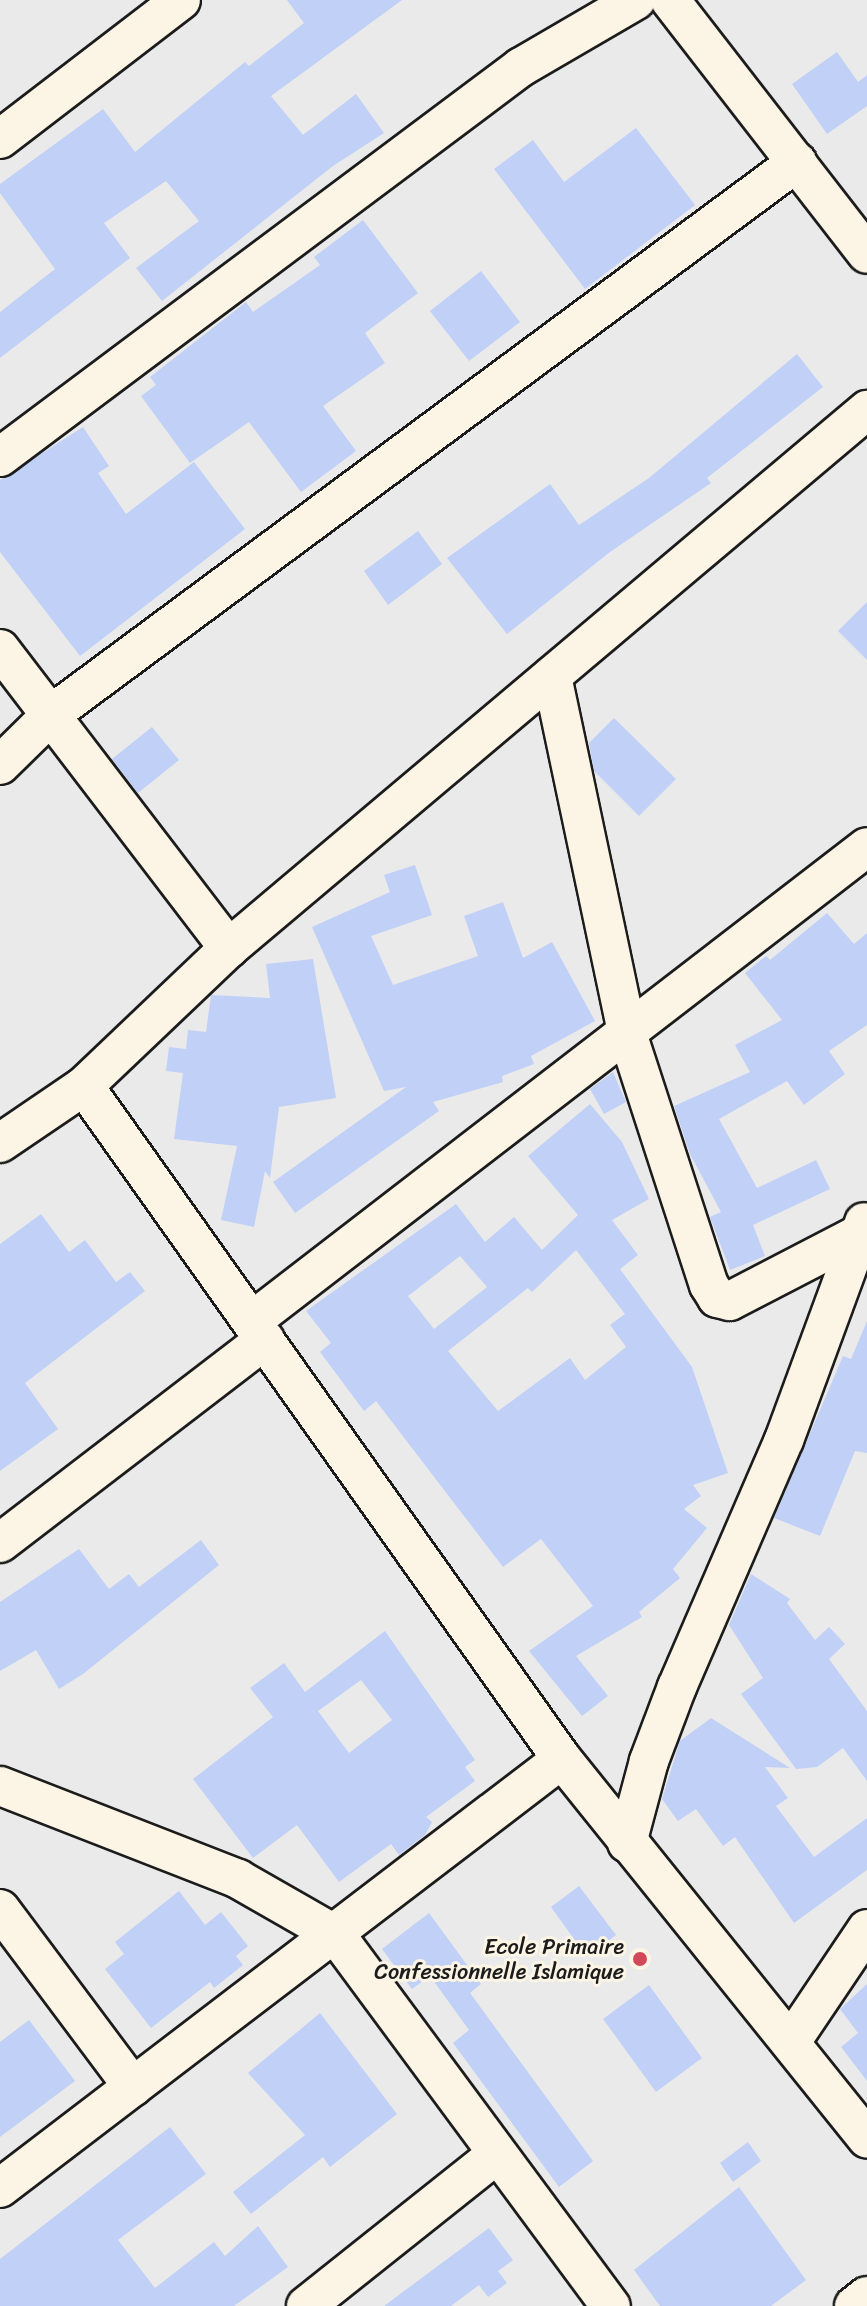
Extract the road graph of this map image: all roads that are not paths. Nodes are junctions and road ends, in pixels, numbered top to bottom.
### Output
1 (181, 0) edge
2 (636, 0) edge
3 (670, 0) edge
4 (0, 139) edge
5 (797, 162) junction
6 (867, 254) edge
7 (865, 415) edge
8 (0, 457) edge
9 (0, 649) edge
10 (552, 676) junction
11 (53, 713) junction
12 (0, 765) edge
13 (867, 847) edge
14 (229, 948) junction
15 (627, 1033) junction
16 (84, 1086) junction
17 (0, 1143) edge
18 (865, 1231) edge
19 (258, 1331) junction
20 (0, 1543) edge
21 (562, 1759) junction
22 (0, 1786) edge
23 (627, 1843) junction
24 (0, 1909) edge
25 (867, 1929) edge
26 (336, 1935) junction
27 (791, 2042) junction
28 (133, 2087) junction
29 (867, 2139) edge
30 (496, 2155) junction
31 (0, 2188) edge
32 (867, 2296) edge
33 (306, 2306) edge
34 (611, 2306) edge
35 (854, 2306) edge

1 - 4 street
2 - 8 street
3 - 5 street
5 - 6 street
5 - 11 street
7 - 10 street
9 - 11 street
10 - 14 street
10 - 15 street
11 - 12 street
11 - 14 street
13 - 15 street
14 - 16 street
15 - 18 street
15 - 19 street
16 - 17 street
16 - 19 street
18 - 23 street
19 - 20 street
19 - 21 street
21 - 23 street
21 - 26 street
22 - 26 street
23 - 27 street
24 - 28 street
25 - 27 street
26 - 28 street
26 - 30 street
27 - 29 street
28 - 31 street
30 - 33 street
30 - 34 street
32 - 35 street

